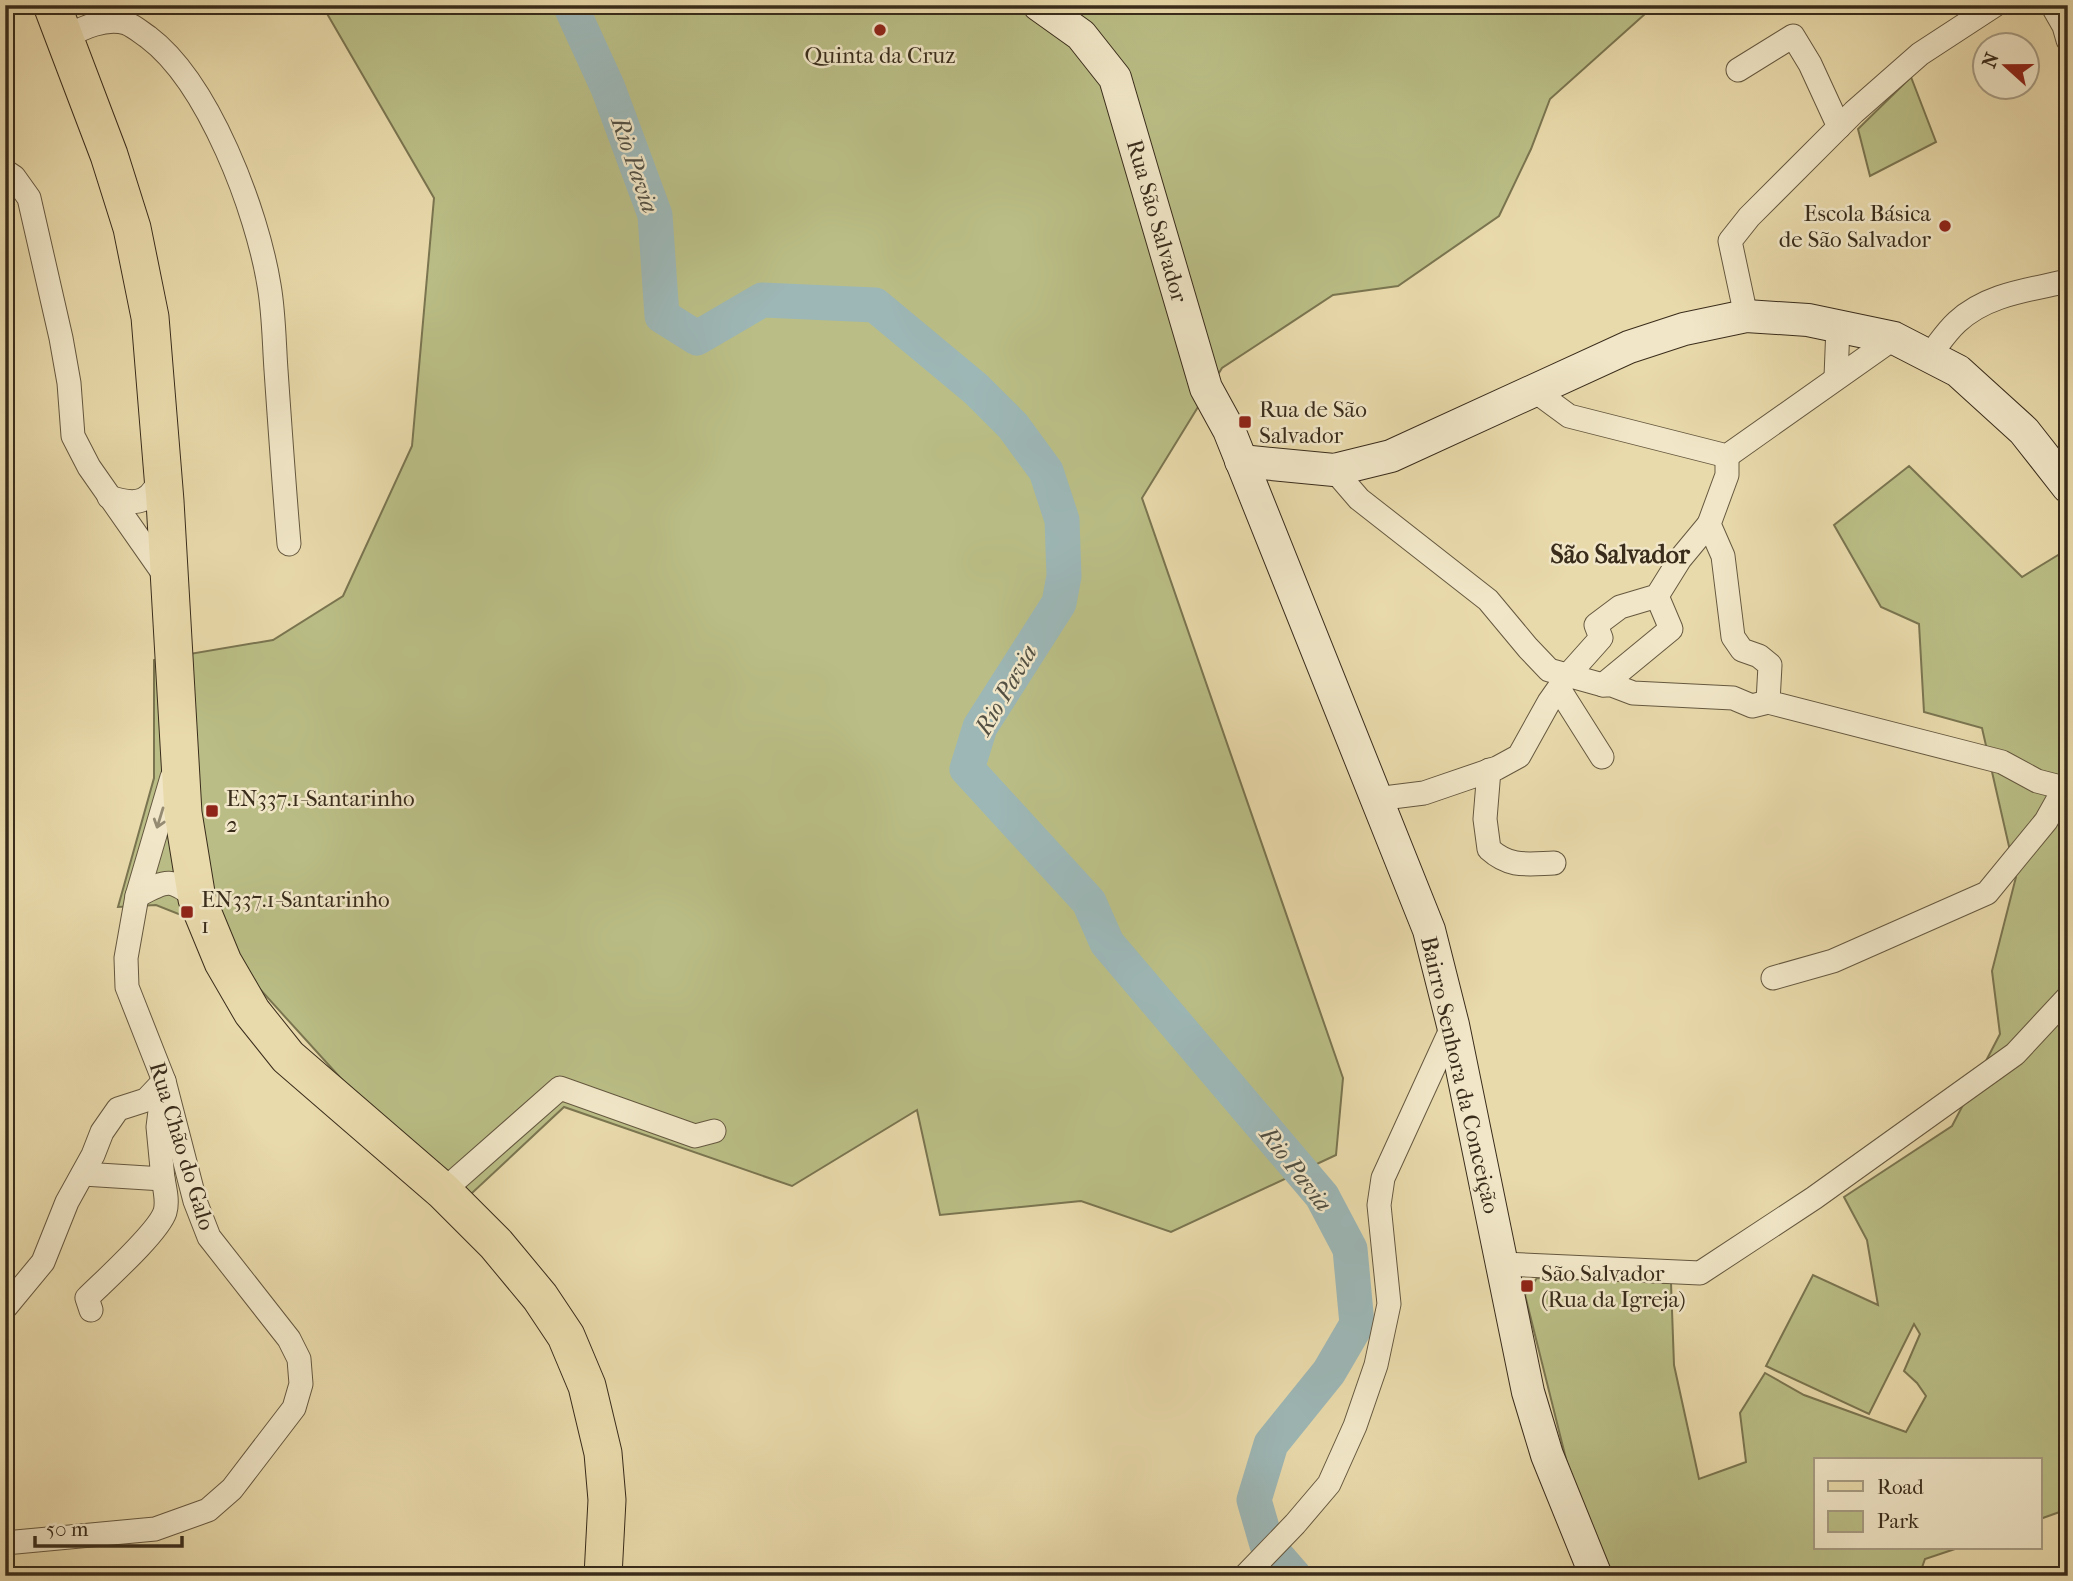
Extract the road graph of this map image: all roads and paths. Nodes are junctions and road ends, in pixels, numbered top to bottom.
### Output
1 (1039, 5) edge
2 (1995, 5) edge
3 (2052, 5) edge
4 (59, 21) edge
5 (2068, 40) edge
6 (1738, 71) dead end
7 (1839, 127) junction
8 (5, 171) edge
9 (2068, 281) edge
10 (1746, 316) junction
11 (1838, 326) junction
12 (1895, 338) junction
13 (1929, 356) junction
14 (1836, 377) junction
15 (1535, 391) junction
16 (1727, 456) junction
17 (1241, 461) junction
18 (1334, 470) junction
19 (163, 473) junction
20 (2068, 487) edge
21 (109, 497) junction
22 (1709, 524) junction
23 (149, 528) junction
24 (289, 544) dead end
25 (1657, 596) junction
26 (1564, 682) junction
27 (1602, 685) junction
28 (1768, 702) junction
29 (178, 752) junction
30 (1602, 757) dead end
31 (1489, 770) junction
32 (2066, 789) edge
33 (1376, 799) junction
34 (150, 851) junction
35 (189, 858) junction
36 (1554, 863) dead end
37 (137, 896) junction
38 (197, 899) junction
39 (1773, 978) dead end
40 (2068, 998) edge
41 (1453, 1025) junction
42 (1463, 1078) junction
43 (164, 1081) junction
44 (1421, 1094) junction
45 (714, 1131) dead end
46 (83, 1174) junction
47 (163, 1179) junction
48 (443, 1191) junction
49 (1503, 1264) junction
50 (5, 1308) edge
51 (91, 1310) dead end
52 (5, 1543) edge
53 (1247, 1573) edge
54 (603, 1576) edge
55 (1596, 1576) edge

1 - 17 street, Rua São Salvador
2 - 7 street
3 - 5 street
4 - 19 main road
4 - 24 street
6 - 7 street
7 - 10 street
8 - 21 street
9 - 13 street
10 - 11 street
10 - 15 street
11 - 12 street
11 - 14 street
12 - 13 street
12 - 14 street
13 - 20 street
14 - 16 street
15 - 16 street
15 - 18 street
16 - 22 street
17 - 18 street
17 - 33 street, Bairro Senhora da Conceição
18 - 26 street
19 - 21 street
19 - 23 main road
21 - 23 street
22 - 25 street
22 - 28 street
23 - 29 main road
25 - 26 street
25 - 27 street
26 - 27 street
26 - 30 street
26 - 31 street
27 - 28 street
28 - 32 street
29 -> 34 street, Rua Chão do Galo
29 - 35 main road
31 - 33 street
31 - 36 street
32 - 39 street
33 - 41 street, Bairro Senhora da Conceição
34 - 35 street
34 - 37 street, Rua Chão do Galo
35 - 37 street
35 - 38 main road
37 - 38 street
37 - 43 street, Rua Chão do Galo
38 - 48 main road
40 - 49 street
41 - 42 street, Bairro Senhora da Conceição
41 - 44 street
42 - 44 street
42 - 49 street, Bairro Senhora da Conceição
43 - 46 street
43 - 47 street
43 - 52 street, Rua Chão do Galo
44 - 53 street
45 - 48 street
46 - 47 street
46 - 50 street
47 - 51 street
48 - 54 main road
49 - 55 street, Bairro Senhora da Conceição

